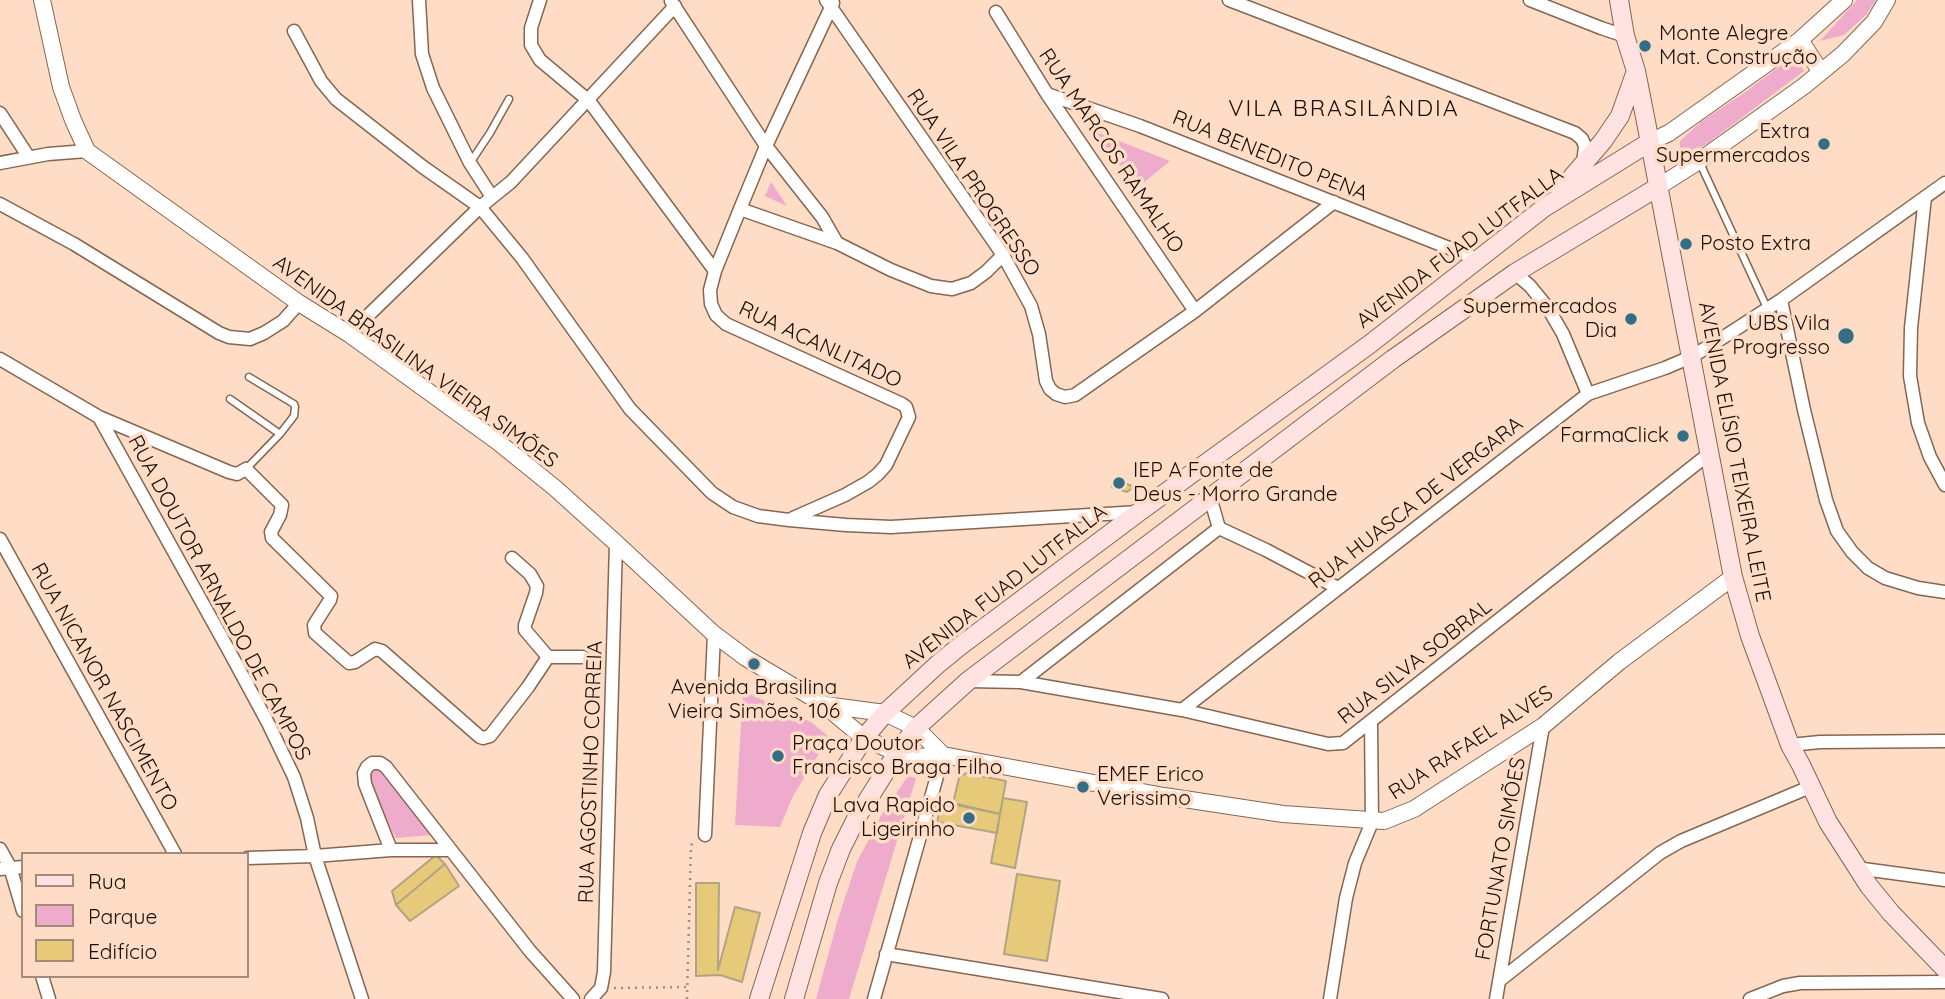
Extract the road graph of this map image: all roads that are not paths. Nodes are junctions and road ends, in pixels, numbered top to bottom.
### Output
1 (42, 0) edge
2 (418, 0) edge
3 (540, 0) edge
4 (1229, 0) edge
5 (1530, 0) edge
6 (1619, 0) edge
7 (1844, 0) edge
8 (1887, 0) edge
9 (673, 3) edge
10 (830, 3) edge
11 (996, 12) dead end
12 (294, 31) dead end
13 (1625, 36) junction
14 (1800, 40) junction
15 (1636, 71) junction
16 (1821, 72) junction
17 (1047, 94) junction
18 (509, 99) dead end
19 (589, 101) junction
20 (0, 113) edge
21 (1650, 142) junction
22 (766, 146) junction
23 (87, 151) junction
24 (28, 156) junction
25 (1699, 162) junction
26 (0, 163) edge
27 (470, 163) junction
28 (1583, 166) junction
29 (1945, 183) edge
30 (1658, 187) junction
31 (492, 197) junction
32 (1924, 197) junction
33 (1334, 202) junction
34 (0, 204) edge
35 (480, 207) junction
36 (1545, 208) junction
37 (740, 209) junction
38 (837, 243) junction
39 (1003, 255) junction
40 (1477, 259) junction
41 (715, 271) junction
42 (1514, 273) junction
43 (1781, 300) junction
44 (299, 303) junction
45 (1767, 308) junction
46 (1195, 311) junction
47 (1410, 312) junction
48 (349, 334) junction
49 (1420, 340) junction
50 (1691, 357) junction
51 (0, 359) edge
52 (250, 377) dead end
53 (1588, 394) junction
54 (230, 399) dead end
55 (99, 417) junction
56 (280, 433) junction
57 (1710, 453) junction
58 (246, 469) junction
59 (1945, 485) edge
60 (1210, 497) junction
61 (1139, 512) junction
62 (789, 520) junction
63 (1219, 528) junction
64 (0, 539) edge
65 (616, 542) junction
66 (512, 558) dead end
67 (1733, 577) junction
68 (1338, 588) junction
69 (1945, 592) edge
70 (714, 634) junction
71 (548, 657) junction
72 (583, 657) dead end
73 (968, 681) junction
74 (1021, 682) junction
75 (823, 704) junction
76 (1182, 710) junction
77 (885, 713) junction
78 (1371, 721) junction
79 (1543, 726) junction
80 (916, 727) junction
81 (864, 738) junction
82 (1945, 741) edge
83 (1790, 745) junction
84 (897, 753) junction
85 (943, 755) junction
86 (1810, 787) junction
87 (1371, 822) junction
88 (705, 835) road end
89 (0, 849) edge
90 (391, 850) junction
91 (451, 850) junction
92 (174, 852) edge
93 (316, 856) junction
94 (248, 858) edge
95 (11, 868) edge
96 (1856, 868) junction
97 (1945, 880) edge
98 (21, 904) edge
99 (886, 954) junction
100 (1945, 969) edge
101 (43, 978) edge
102 (1499, 981) junction
103 (1945, 982) edge
104 (49, 999) edge
105 (362, 999) edge
106 (572, 999) edge
107 (592, 999) edge
108 (759, 999) edge
109 (793, 999) edge
110 (874, 999) edge
111 (1162, 999) edge
112 (1331, 999) edge
113 (1496, 999) edge
114 (1750, 999) edge

1 - 23 street
2 - 27 street
3 - 19 street
4 - 28 street
5 - 13 street
6 - 13 main road, AVENIDA ELÍSIO TEIXEIRA LEITE
7 - 14 street
8 - 16 street
9 - 19 street
9 - 22 street
10 - 22 street, RUA ACANLITADO
10 - 39 street, RUA VILA PROGRESSO
11 - 17 street, RUA MARCOS RAMALHO
12 - 35 street
13 - 15 main road, AVENIDA ELÍSIO TEIXEIRA LEITE
14 - 16 street
14 - 21 street
15 - 21 main road, AVENIDA ELÍSIO TEIXEIRA LEITE
15 - 28 main road
16 - 25 street
17 - 33 street, RUA BENEDITO PENA
17 - 46 street, RUA MARCOS RAMALHO
18 - 27 lane
19 - 31 street
19 - 41 street
20 - 24 street
21 - 30 main road, AVENIDA ELÍSIO TEIXEIRA LEITE
21 - 36 main road, AVENIDA FUAD LUTFALLA
22 - 37 street, RUA ACANLITADO
22 - 38 street
23 - 24 street
23 - 44 street, AVENIDA BRASILINA VIEIRA SIMÕES
24 - 26 street
25 - 30 street
25 - 45 lane
27 - 31 street
28 - 36 main road
29 - 32 street, RUA HUASCA DE VERGARA
30 - 42 main road
30 - 50 main road, AVENIDA ELÍSIO TEIXEIRA LEITE
31 - 35 street
32 - 43 street, RUA HUASCA DE VERGARA
32 - 59 street
33 - 40 street, RUA BENEDITO PENA
33 - 46 street, RUA VILA PROGRESSO
34 - 44 street
35 - 48 street
35 - 62 street
36 - 40 main road, AVENIDA FUAD LUTFALLA
37 - 38 street
37 - 41 street, RUA ACANLITADO
38 - 39 street
39 - 46 street, RUA VILA PROGRESSO
40 - 47 main road, AVENIDA FUAD LUTFALLA
41 - 62 street, RUA ACANLITADO
42 - 49 main road
42 - 53 street
43 - 45 street, RUA HUASCA DE VERGARA
43 - 69 street
44 - 48 street, AVENIDA BRASILINA VIEIRA SIMÕES
45 - 50 street, RUA HUASCA DE VERGARA
47 - 49 main road
47 - 61 main road, AVENIDA FUAD LUTFALLA
48 - 65 street, AVENIDA BRASILINA VIEIRA SIMÕES
49 - 60 main road
50 - 53 street, RUA HUASCA DE VERGARA
50 - 57 main road, AVENIDA ELÍSIO TEIXEIRA LEITE
51 - 55 street
52 - 56 lane
53 - 68 street, RUA HUASCA DE VERGARA
54 - 56 lane
55 - 58 street
55 - 93 street, RUA DOUTOR ARNALDO DE CAMPOS
56 - 58 lane
57 - 67 main road, AVENIDA ELÍSIO TEIXEIRA LEITE
57 - 78 street, RUA SILVA SOBRAL
58 - 71 street
60 - 63 street
60 - 73 main road
61 - 62 street
61 - 77 main road, AVENIDA FUAD LUTFALLA
63 - 68 street
63 - 74 street
64 - 92 street, RUA NICANOR NASCIMENTO
65 - 70 street, AVENIDA BRASILINA VIEIRA SIMÕES
65 - 107 street, RUA AGOSTINHO CORREIA
66 - 71 street
67 - 79 street, RUA RAFAEL ALVES
67 - 83 main road, AVENIDA ELÍSIO TEIXEIRA LEITE
68 - 76 street, RUA HUASCA DE VERGARA
70 - 75 street, AVENIDA BRASILINA VIEIRA SIMÕES
70 - 88 street
71 - 72 street
73 - 74 street, RUA SILVA SOBRAL
73 - 80 main road
74 - 76 street, RUA SILVA SOBRAL
75 - 77 street, AVENIDA BRASILINA VIEIRA SIMÕES
75 - 81 street, AVENIDA BRASILINA VIEIRA SIMÕES
76 - 78 street, RUA SILVA SOBRAL
77 - 80 street, AVENIDA BRASILINA VIEIRA SIMÕES
77 - 81 main road, AVENIDA FUAD LUTFALLA
78 - 87 street
79 - 87 street, RUA RAFAEL ALVES
79 - 102 street, FORTUNATO SIMÕES
80 - 84 main road
80 - 85 street, AVENIDA BRASILINA VIEIRA SIMÕES
81 - 84 street, AVENIDA BRASILINA VIEIRA SIMÕES
81 - 108 main road, AVENIDA FUAD LUTFALLA
82 - 83 street
83 - 86 main road, AVENIDA ELÍSIO TEIXEIRA LEITE
84 - 85 street, AVENIDA BRASILINA VIEIRA SIMÕES
84 - 109 main road
85 - 87 street, RUA RAFAEL ALVES
85 - 99 street
86 - 96 main road, AVENIDA ELÍSIO TEIXEIRA LEITE
86 - 102 street
87 - 112 street
89 - 95 street
90 - 91 street
90 - 91 street
90 - 93 street
91 - 106 street
93 - 94 street
93 - 105 street, RUA DOUTOR ARNALDO DE CAMPOS
95 - 98 street
96 - 97 street
96 - 100 main road, AVENIDA ELÍSIO TEIXEIRA LEITE
99 - 110 street
99 - 111 street
101 - 104 street
102 - 113 street, FORTUNATO SIMÕES
103 - 114 street

